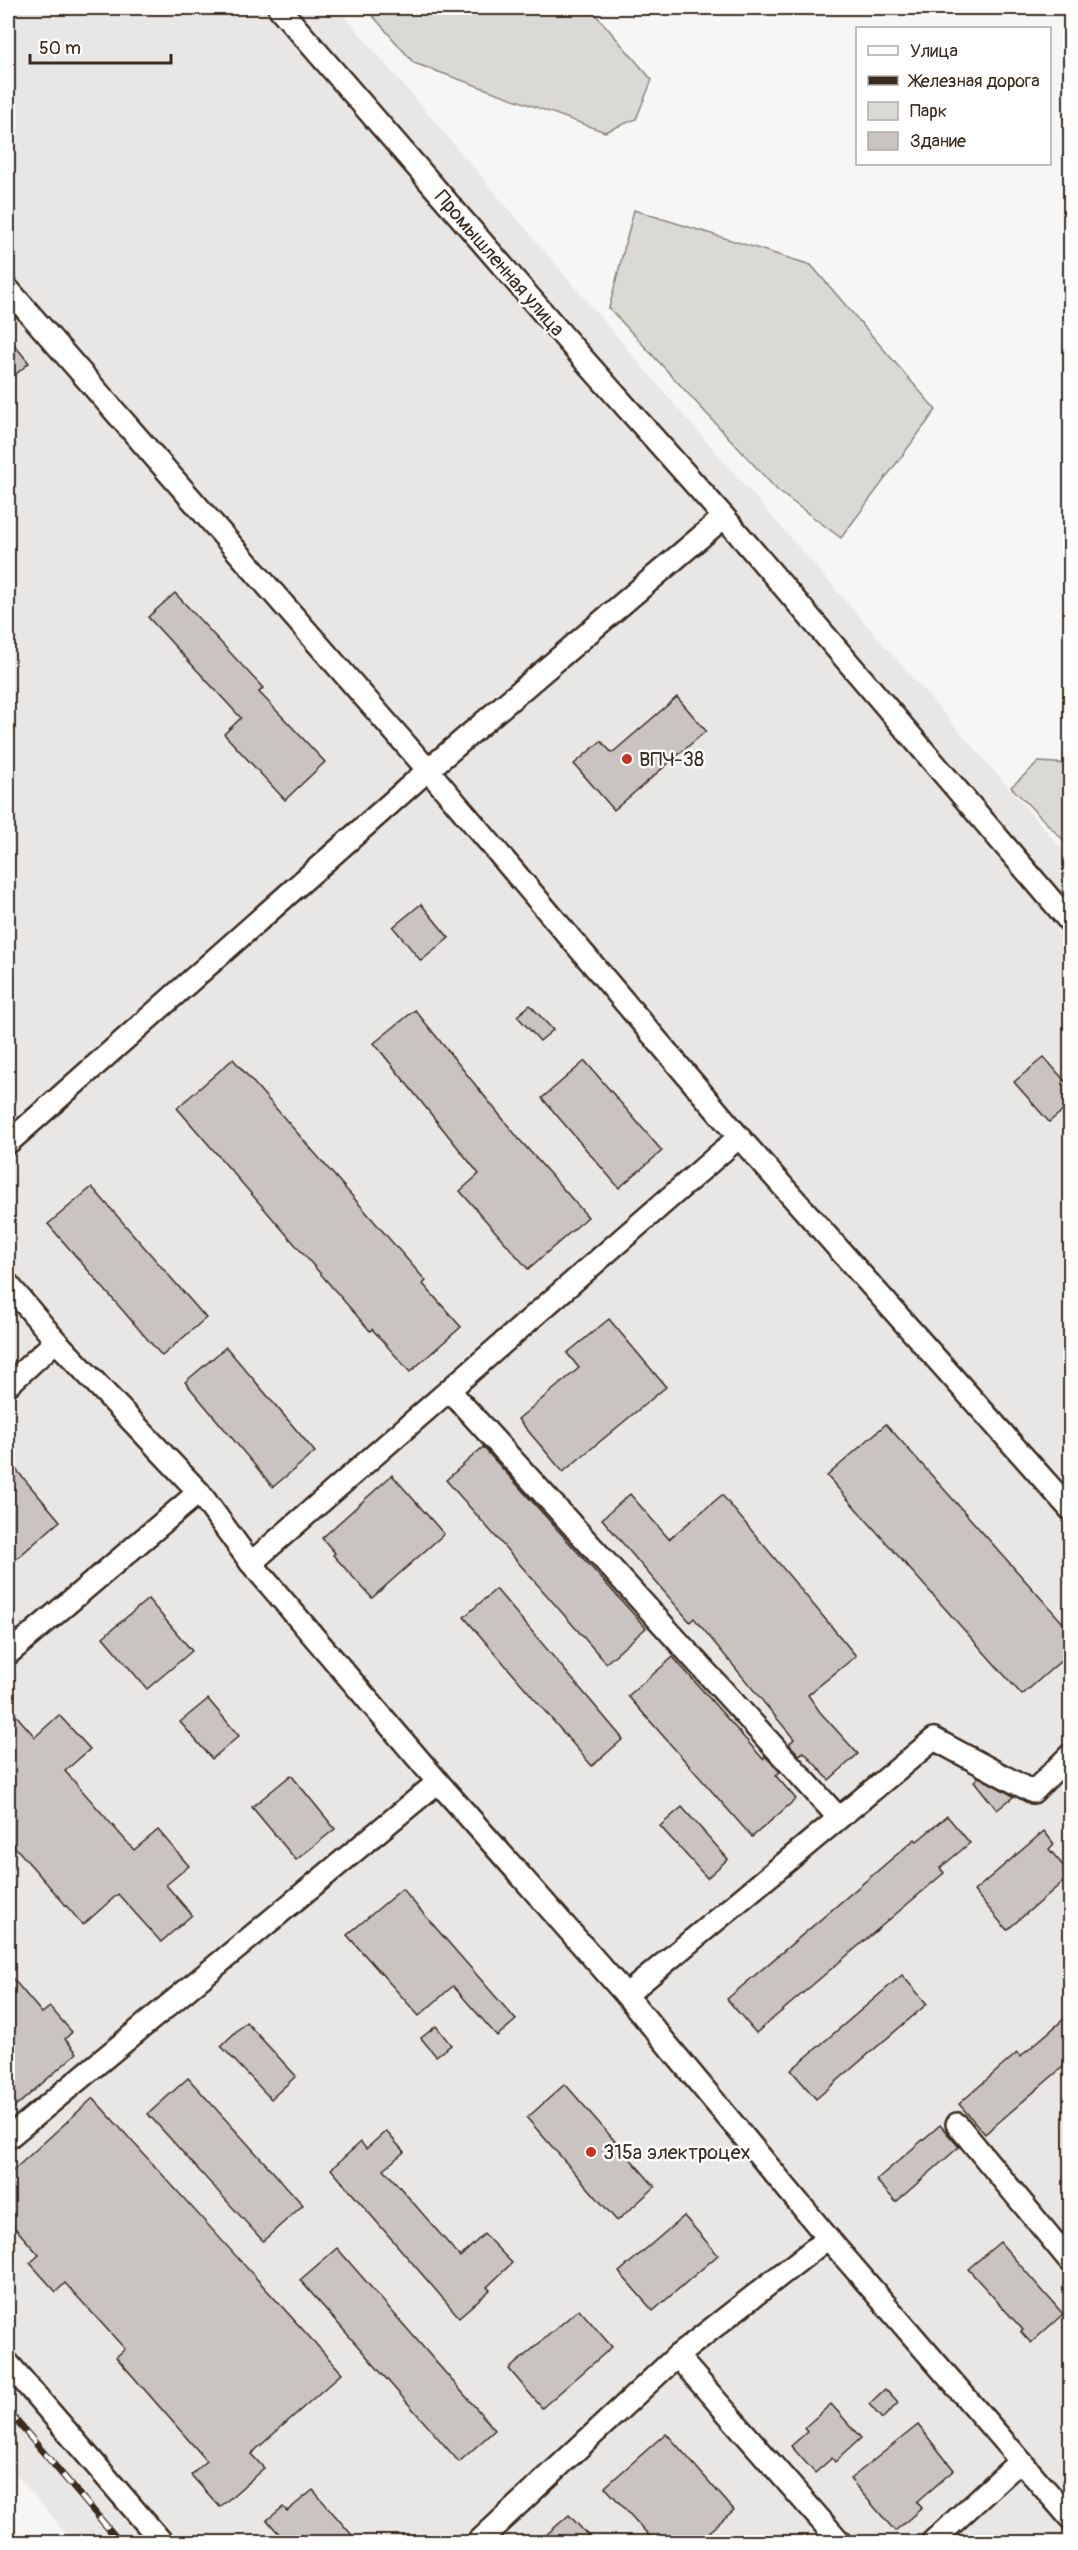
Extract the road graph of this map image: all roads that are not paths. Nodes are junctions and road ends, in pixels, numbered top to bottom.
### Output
1 (279, 8) edge
2 (8, 289) edge
3 (724, 517) junction
4 (428, 770) junction
5 (1071, 922) edge
6 (739, 1137) junction
7 (8, 1143) edge
8 (8, 1284) edge
9 (56, 1341) junction
10 (8, 1385) edge
11 (450, 1391) junction
12 (199, 1492) junction
13 (1071, 1509) edge
14 (251, 1563) junction
15 (8, 1654) edge
16 (1071, 1755) edge
17 (438, 1782) junction
18 (838, 1817) junction
19 (627, 1995) junction
20 (957, 2124) dead end
21 (8, 2138) edge
22 (828, 2238) junction
23 (1071, 2261) edge
24 (677, 2356) junction
25 (8, 2363) edge
26 (1020, 2461) junction
27 (1071, 2518) edge
28 (162, 2542) edge
29 (478, 2542) edge
30 (840, 2542) edge
31 (932, 2542) edge

1 - 3 street, Промышленная улица
2 - 4 street
3 - 4 street
3 - 5 street, Промышленная улица
4 - 6 street
4 - 7 street
6 - 11 street
6 - 13 street
8 - 9 street
9 - 10 street
9 - 12 street
11 - 14 street
11 - 18 street
12 - 14 street
12 - 15 street
14 - 17 street
16 - 18 street
17 - 19 street
17 - 21 street
18 - 19 street
19 - 22 street
20 - 23 street
22 - 24 street
22 - 26 street
24 - 29 street
24 - 30 street
25 - 28 street
26 - 27 street
26 - 31 street

